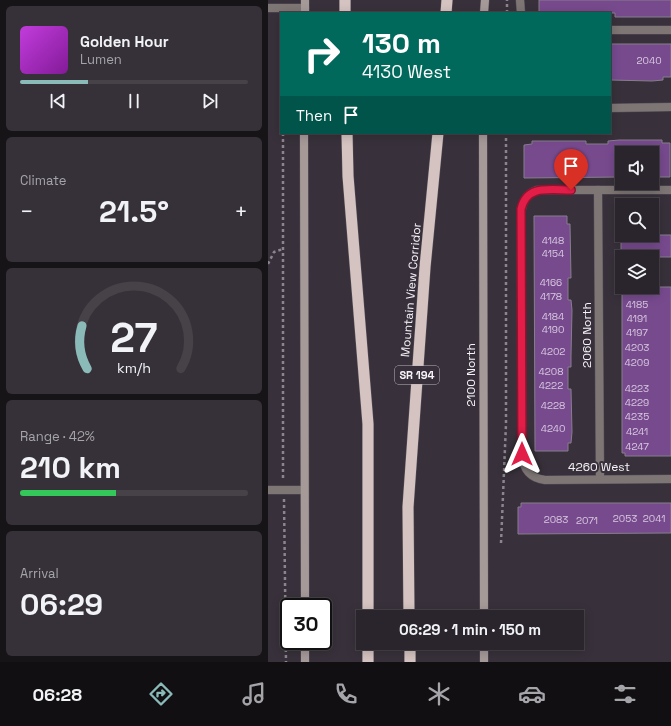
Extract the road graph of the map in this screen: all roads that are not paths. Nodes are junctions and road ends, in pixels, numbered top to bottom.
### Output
1 (344, 0) edge
2 (447, 0) edge
3 (485, 0) edge
4 (520, 0) edge
5 (305, 7) edge
6 (268, 8) edge
7 (345, 12) edge
8 (446, 12) edge
9 (484, 12) edge
10 (521, 12) edge
11 (611, 30) edge
12 (671, 30) edge
13 (671, 107) edge
14 (611, 108) edge
15 (304, 134) edge
16 (347, 134) edge
17 (438, 134) edge
18 (482, 134) edge
19 (598, 190) junction
20 (671, 190) edge
21 (600, 479) junction
22 (671, 479) edge
23 (268, 490) edge
24 (304, 490) junction
25 (305, 598) edge
26 (368, 610) edge
27 (409, 610) edge
28 (484, 610) edge
29 (305, 650) edge
30 (368, 650) edge
31 (410, 650) edge
32 (484, 650) edge
33 (305, 662) edge
34 (368, 662) edge
35 (410, 662) edge
36 (484, 662) edge

1 - 7 highway
2 - 8 highway
3 - 9 main road
4 - 10 street
5 - 6 street
11 - 12 street
13 - 14 street
15 - 24 main road
16 - 26 highway
17 - 27 highway, Mountain View Corridor / SR 194
18 - 28 main road, 2100 North
19 - 20 street
19 - 21 street, 2060 North
19 - 21 street, 4260 West
21 - 22 street, 4260 West
23 - 24 street
24 - 25 main road
29 - 33 main road
30 - 34 highway
31 - 35 highway
32 - 36 main road

